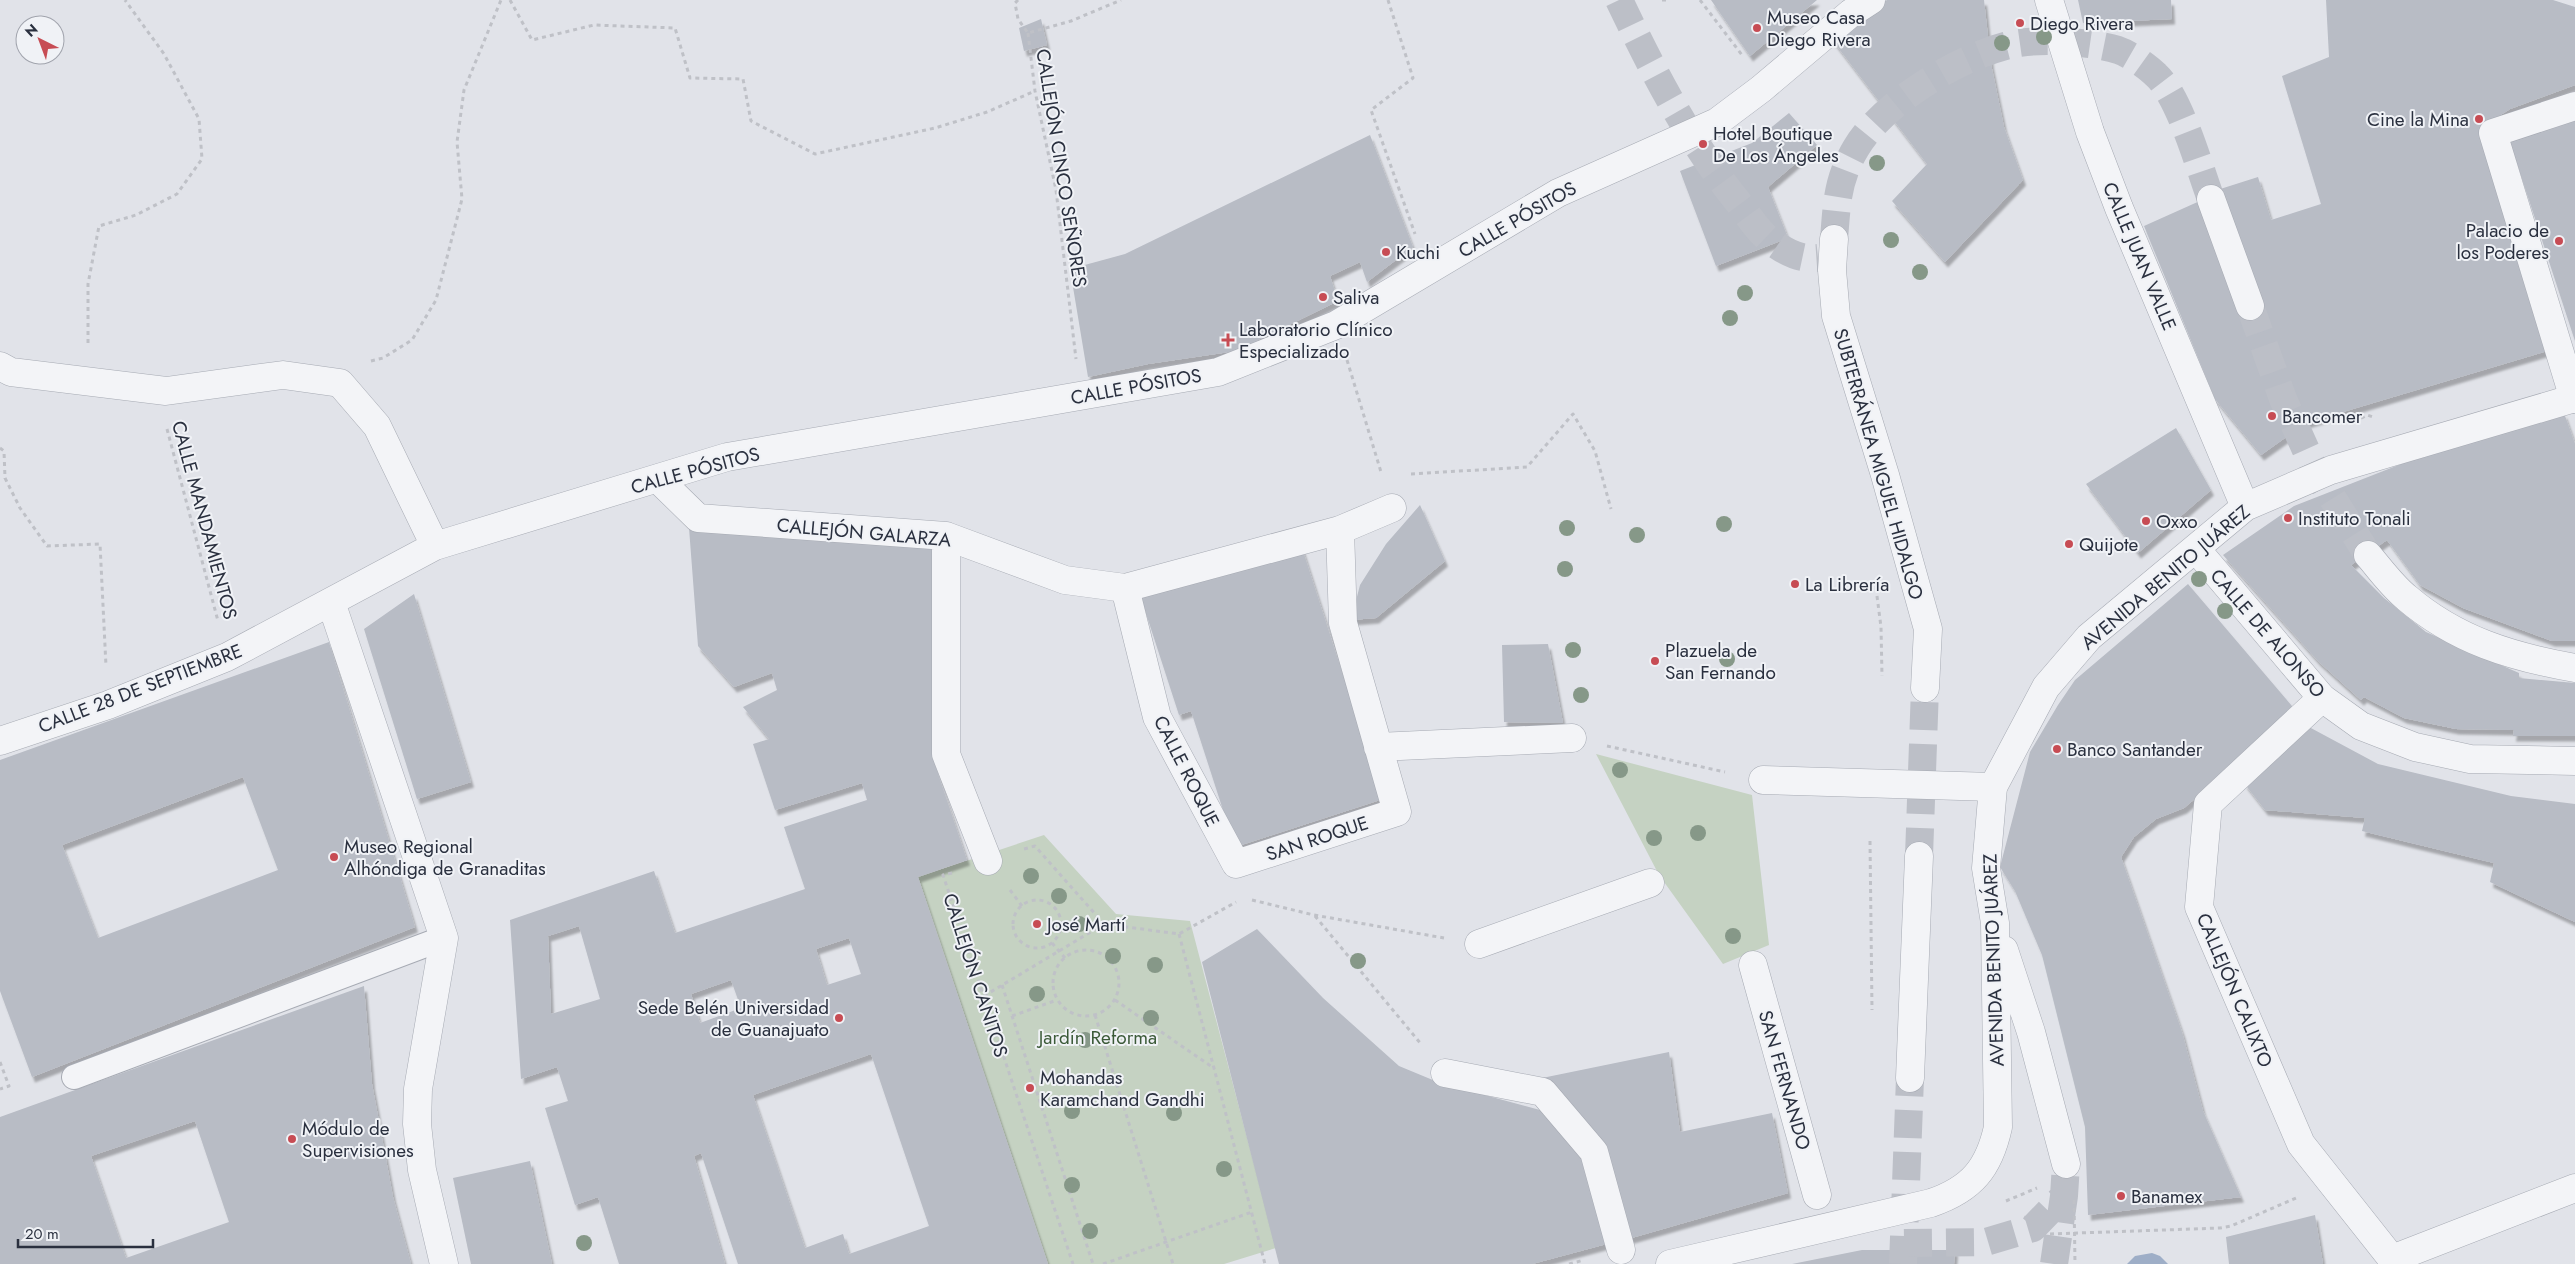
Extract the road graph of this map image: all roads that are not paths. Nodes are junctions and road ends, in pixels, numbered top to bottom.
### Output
1 (1870, 0) edge
2 (2049, 0) edge
3 (2575, 106) edge
4 (2211, 199) tunnel mouth
5 (1828, 251) tunnel mouth
6 (2250, 306) tunnel mouth
7 (0, 366) edge
8 (2575, 398) edge
9 (658, 479) junction
10 (2246, 507) junction
11 (1392, 508) road end
12 (1340, 530) junction
13 (946, 536) junction
14 (435, 546) junction
15 (2196, 549) junction
16 (2368, 555) tunnel mouth
17 (1125, 588) junction
18 (331, 602) junction
19 (2575, 668) edge
20 (1925, 688) tunnel mouth
21 (2322, 698) junction
22 (1572, 738) road end
23 (0, 740) edge
24 (1378, 746) junction
25 (2575, 761) edge
26 (1763, 780) road end
27 (1993, 788) junction
28 (1919, 856) tunnel mouth
29 (988, 861) road end
30 (1236, 864) joint
31 (1650, 882) dead end
32 (1996, 923) junction
33 (444, 938) junction
34 (1479, 944) road end
35 (1753, 965) dead end
36 (1445, 1073) road end
37 (74, 1077) dead end
38 (1910, 1078) tunnel mouth
39 (2066, 1164) tunnel mouth
40 (2575, 1188) edge
41 (1817, 1195) dead end
42 (1621, 1250) dead end
43 (2392, 1261) edge
44 (444, 1264) edge
45 (1670, 1264) edge

1 - 9 street, CALLE PÓSITOS
2 - 10 street, CALLE JUAN VALLE
3 - 8 street
4 - 6 street
5 - 20 street, SUBTERRÁNEA MIGUEL HIDALGO
7 - 14 street
8 - 10 street, AVENIDA BENITO JUÁREZ
9 - 13 street, CALLEJÓN GALARZA
9 - 14 street, CALLE PÓSITOS
10 - 15 street, AVENIDA BENITO JUÁREZ
11 - 12 street, CALLEJÓN GALARZA
12 - 17 street, CALLEJÓN GALARZA
12 - 24 street
13 - 17 street, CALLEJÓN GALARZA
13 - 29 street
14 - 18 street, CALLE PÓSITOS
15 - 21 street, CALLE DE ALONSO
15 - 27 street, AVENIDA BENITO JUÁREZ
16 - 19 street
17 - 30 street, CALLE ROQUE
18 - 23 street, CALLE 28 DE SEPTIEMBRE
18 - 33 street
21 - 25 street, CALLE DE ALONSO
21 - 43 street, CALLEJÓN CALIXTO
22 - 24 street
24 - 30 street, SAN ROQUE
26 - 27 street
27 - 32 street, AVENIDA BENITO JUÁREZ
28 - 38 street
31 - 34 street
32 - 39 street
32 - 45 street, AVENIDA BENITO JUÁREZ
33 - 37 lane
33 - 44 street
35 - 41 street, SAN FERNANDO
36 - 42 street
40 - 43 street

